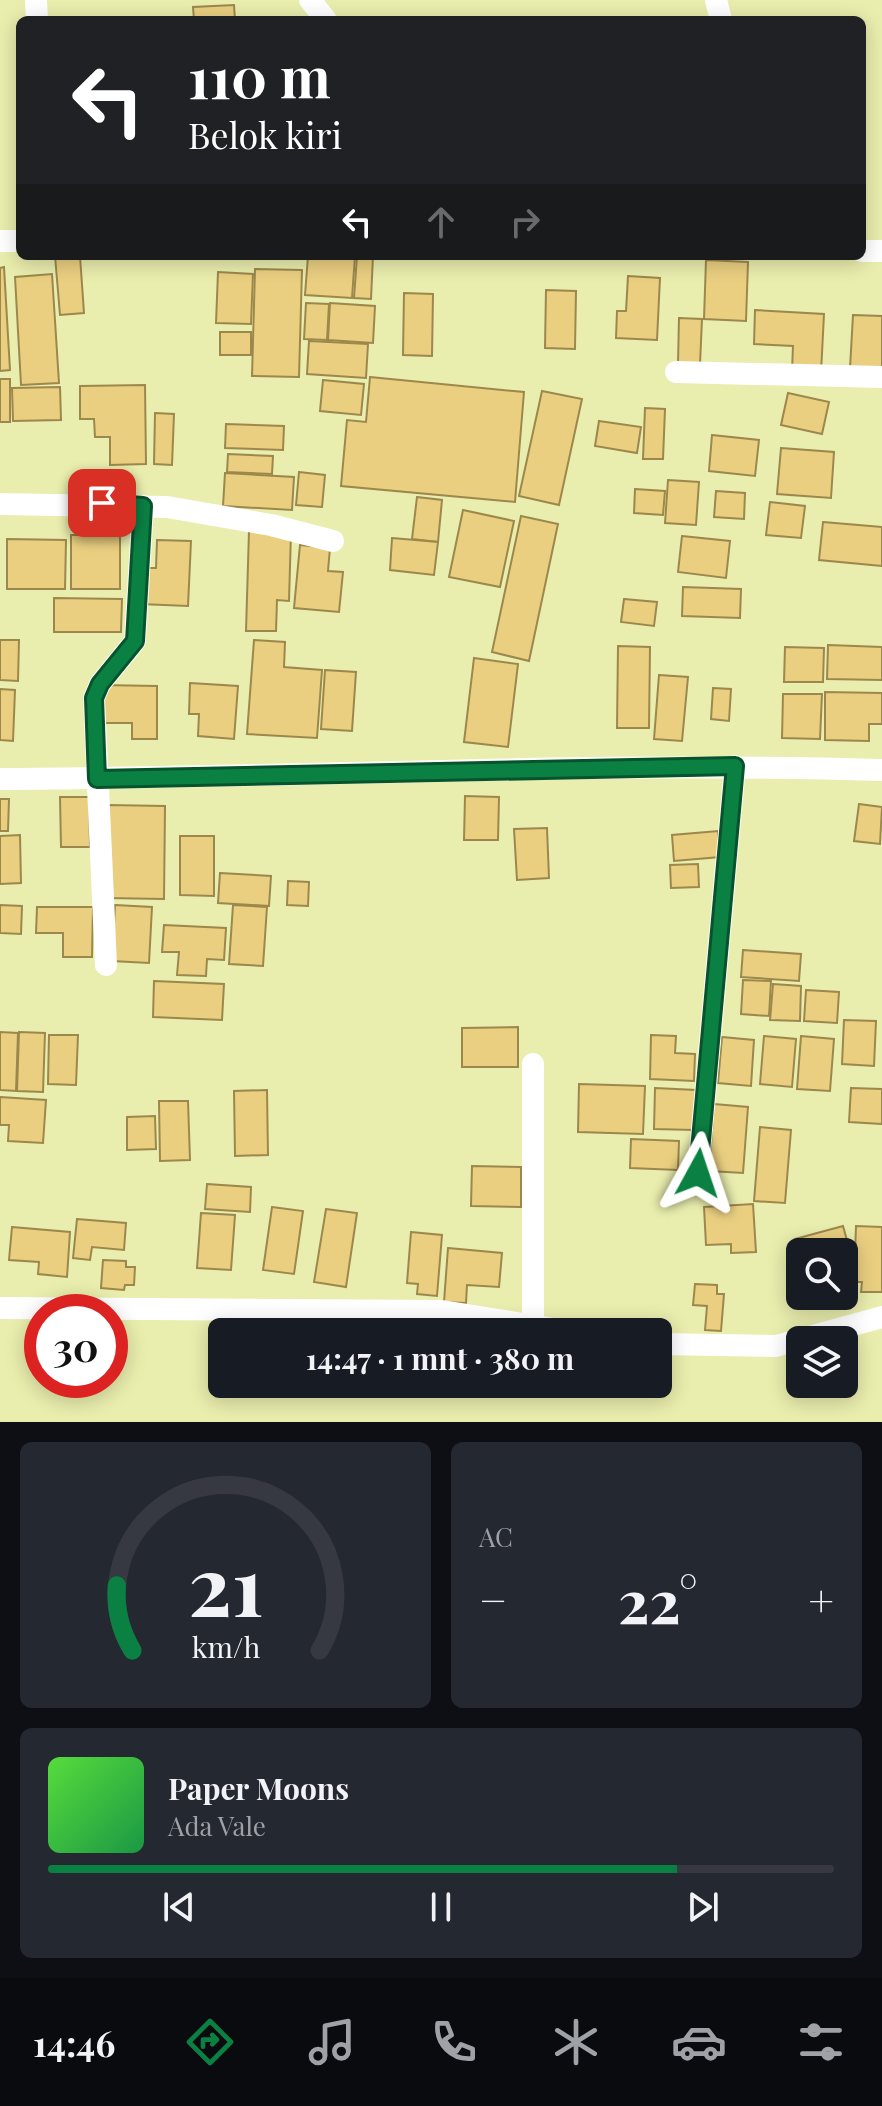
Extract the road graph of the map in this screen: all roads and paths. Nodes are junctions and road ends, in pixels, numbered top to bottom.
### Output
1 (310, 0) edge
2 (323, 16) edge
3 (676, 372) dead end
4 (882, 377) edge
5 (0, 504) edge
6 (143, 506) junction
7 (333, 541) dead end
8 (735, 766) junction
9 (882, 770) edge
10 (0, 779) edge
11 (97, 779) junction
12 (106, 965) dead end
13 (533, 1064) dead end
14 (698, 1173) dead end
15 (0, 1308) edge
16 (882, 1317) edge
17 (482, 1318) edge
18 (533, 1318) edge
19 (672, 1344) edge

1 - 2 street
3 - 4 street
5 - 6 street
6 - 7 street
6 - 11 street
8 - 9 street
8 - 11 street
8 - 14 street
10 - 11 street
11 - 12 street
13 - 18 street
15 - 17 street
16 - 19 street

